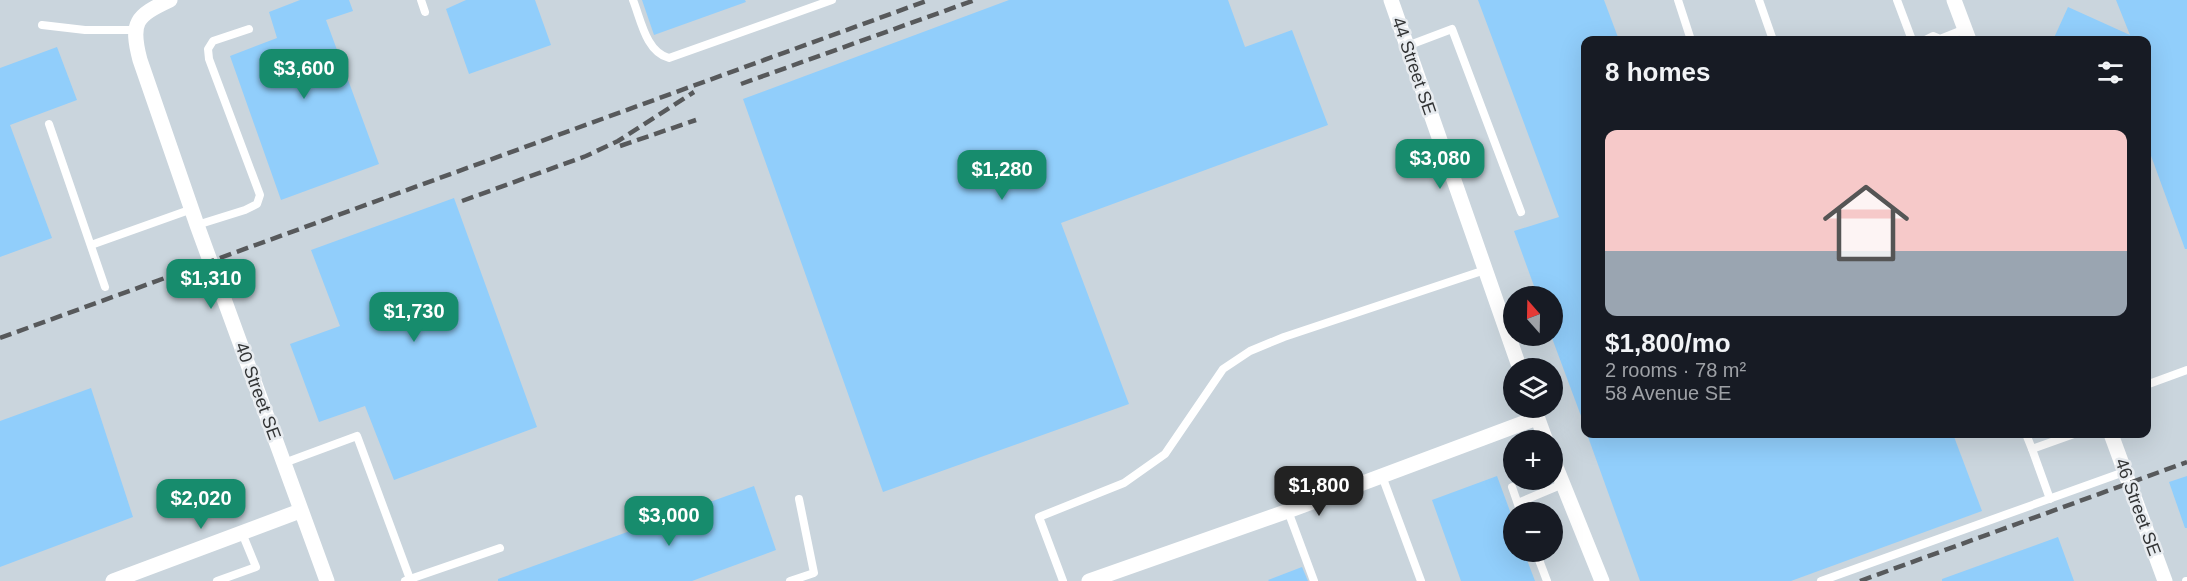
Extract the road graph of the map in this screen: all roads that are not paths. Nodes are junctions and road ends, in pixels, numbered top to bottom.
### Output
1 (170, 0) edge
2 (421, 0) edge
3 (633, 0) edge
4 (832, 0) edge
5 (1391, 0) edge
6 (1678, 0) edge
7 (1759, 0) edge
8 (1897, 0) edge
9 (1954, 0) edge
10 (153, 4) edge
11 (425, 12) dead end
12 (42, 25) dead end
13 (249, 29) dead end
14 (135, 30) junction
15 (1967, 35) edge
16 (1690, 36) edge
17 (1772, 36) edge
18 (1910, 36) edge
19 (1407, 46) junction
20 (49, 124) dead end
21 (192, 209) junction
22 (1521, 212) dead end
23 (197, 225) junction
24 (91, 245) junction
25 (1485, 270) junction
26 (105, 287) dead end
27 (1516, 358) edge
28 (2187, 370) edge
29 (2151, 383) edge
30 (1523, 418) edge
31 (2028, 438) edge
32 (2063, 438) edge
33 (2111, 438) edge
34 (2032, 449) junction
35 (284, 463) junction
36 (2124, 472) junction
37 (1382, 476) junction
38 (1563, 484) edge
39 (1549, 490) edge
40 (2050, 499) junction
41 (799, 500) dead end
42 (1520, 502) edge
43 (300, 511) junction
44 (1288, 511) junction
45 (242, 533) junction
46 (500, 548) dead end
47 (1540, 562) edge
48 (137, 577) edge
49 (407, 580) edge
50 (113, 581) edge
51 (217, 581) edge
52 (327, 581) edge
53 (790, 581) edge
54 (1063, 581) edge
55 (1090, 581) edge
56 (1314, 581) edge
57 (1422, 581) edge
58 (1547, 581) edge
59 (1602, 581) edge
60 (1821, 581) edge
61 (2165, 581) edge

1 - 10 street
2 - 11 lane
3 - 4 lane
5 - 19 street, 44 Street SE
6 - 16 lane
7 - 17 lane
8 - 18 lane
9 - 15 street
10 - 14 street
12 - 14 lane
13 - 23 lane
14 - 21 street, 40 Street SE
19 - 22 lane
19 - 25 street, 44 Street SE
20 - 24 lane
21 - 23 street, 40 Street SE
21 - 24 lane
23 - 35 street, 40 Street SE
24 - 26 lane
25 - 27 street, 44 Street SE
25 - 54 lane
28 - 29 lane
30 - 37 street
31 - 34 lane
32 - 34 lane
33 - 36 street, 46 Street SE
34 - 40 lane
35 - 43 street, 40 Street SE
35 - 49 lane
36 - 40 lane
36 - 61 street, 46 Street SE
37 - 44 street
37 - 57 lane
38 - 59 street
39 - 42 lane
40 - 60 lane
41 - 53 lane
43 - 45 street
43 - 52 street, 40 Street SE
44 - 55 street
44 - 56 lane
45 - 48 street
45 - 51 lane
46 - 49 lane
47 - 58 lane
48 - 50 street

